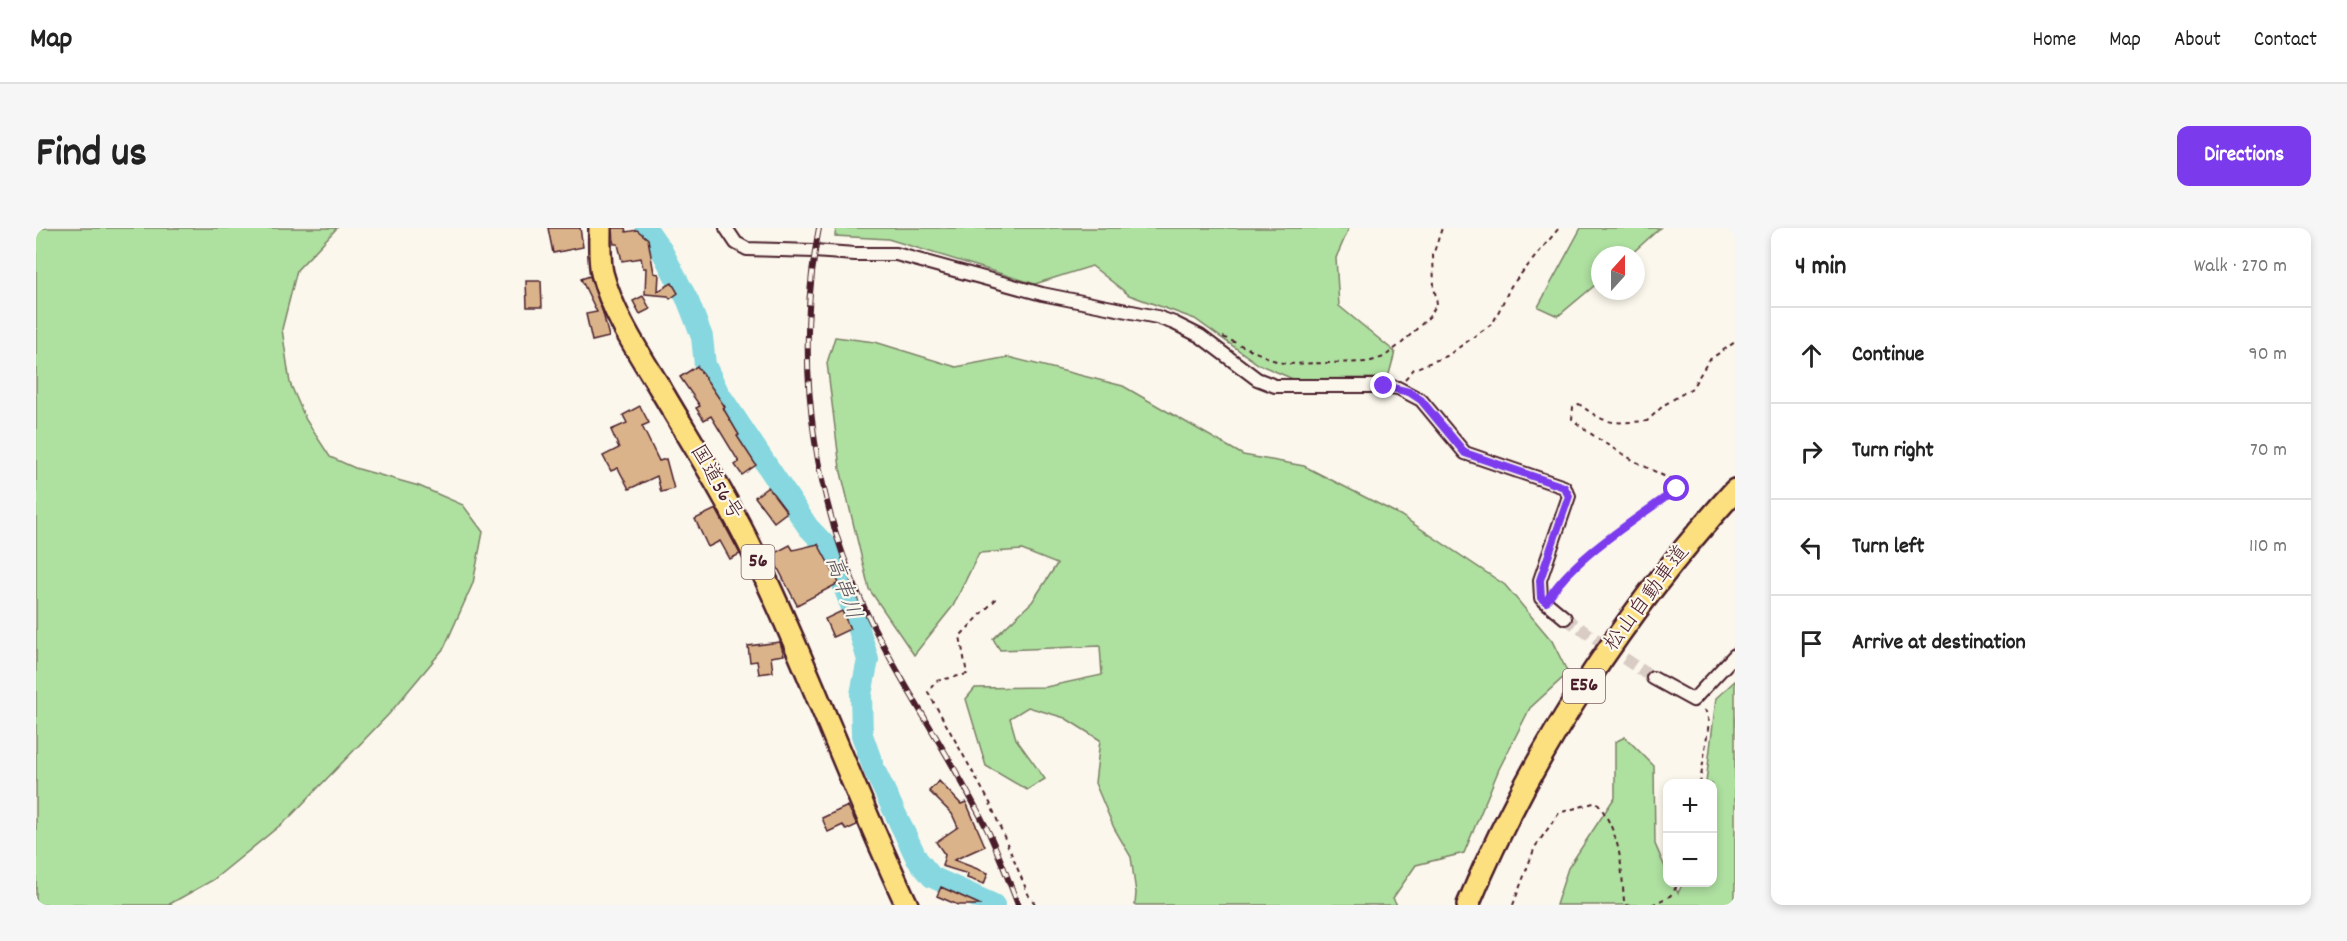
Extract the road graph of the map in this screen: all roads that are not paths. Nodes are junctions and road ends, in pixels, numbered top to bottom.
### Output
1 (600, 228) edge
2 (726, 228) edge
3 (1735, 490) edge
4 (1565, 618) tunnel mouth
5 (1735, 655) edge
6 (1653, 678) tunnel mouth
7 (907, 905) edge
8 (1468, 905) edge

1 - 7 highway, 国道56号 / 56
2 - 4 street
3 - 8 highway, 松山自動車道 / E56
5 - 6 street

